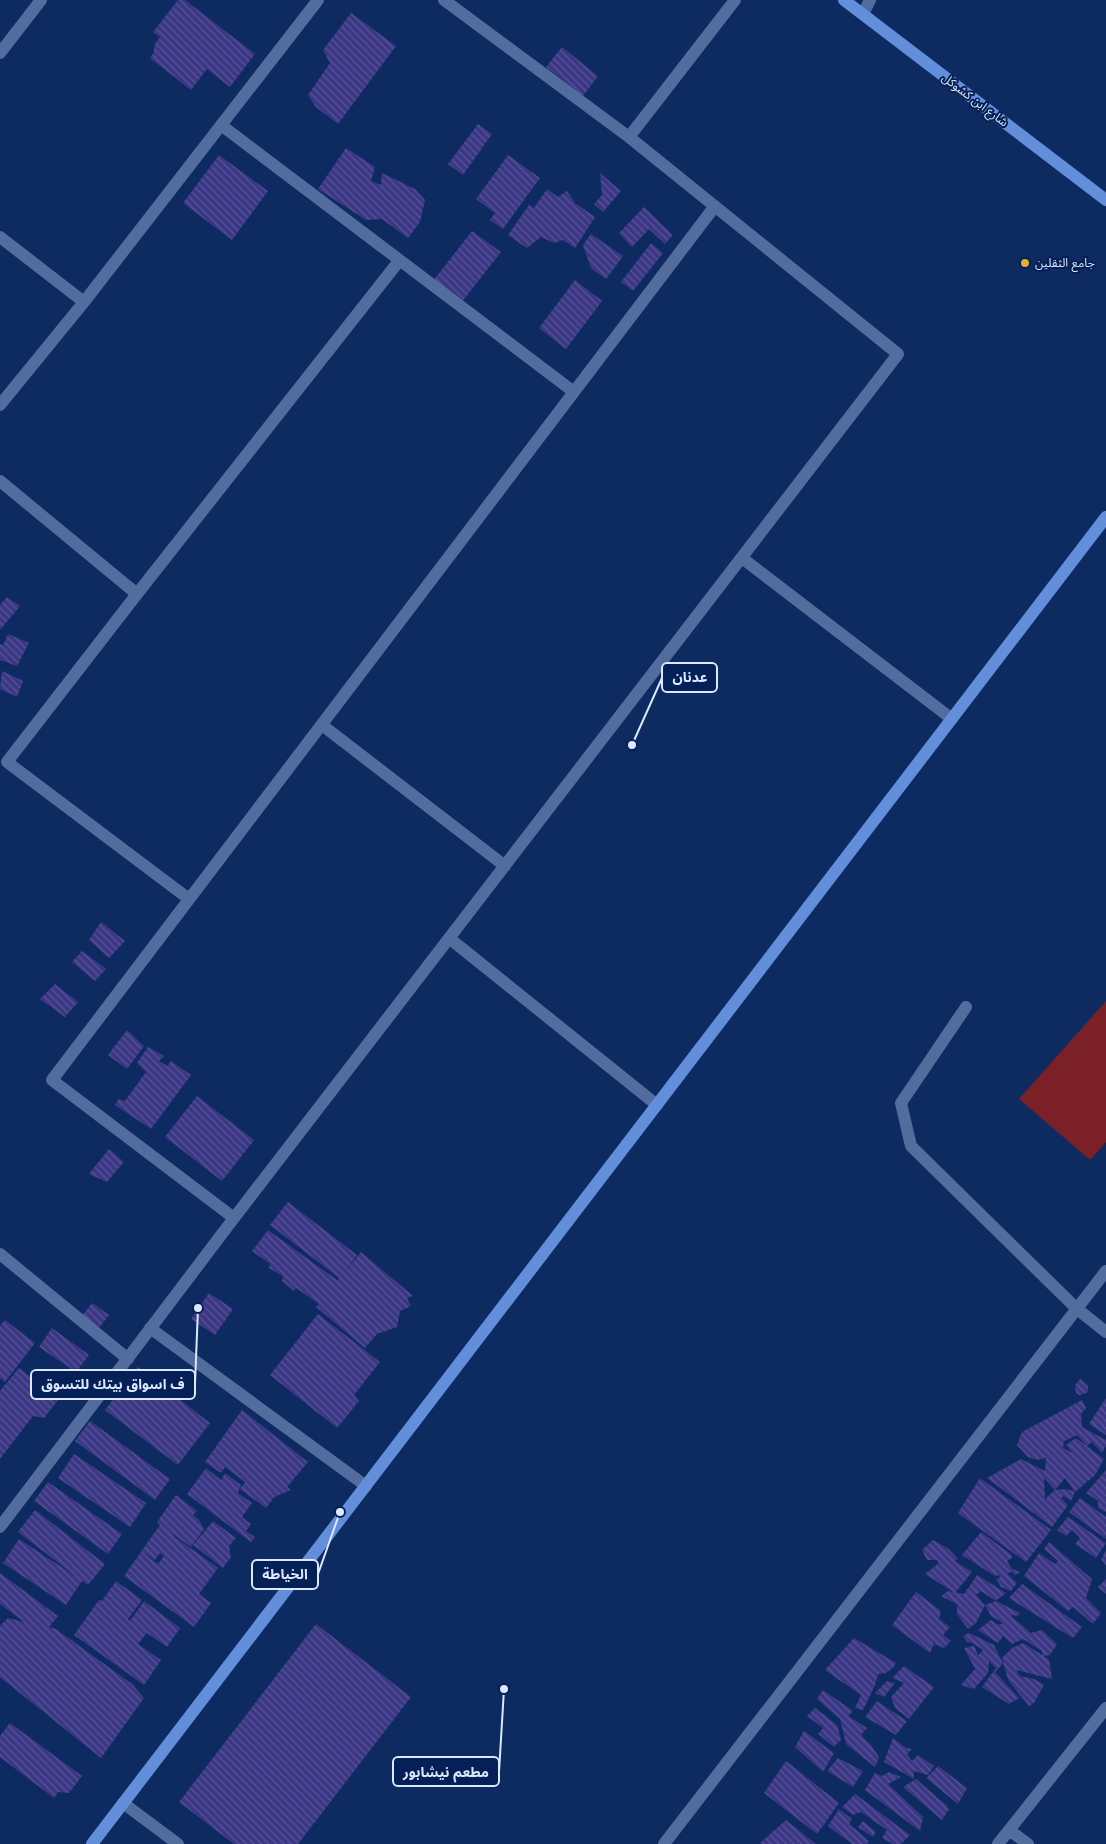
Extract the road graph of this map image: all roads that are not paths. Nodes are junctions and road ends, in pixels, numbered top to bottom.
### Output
1 (41, 0) edge
2 (318, 0) edge
3 (444, 0) edge
4 (735, 0) edge
5 (844, 0) edge
6 (870, 0) edge
7 (862, 14) junction
8 (0, 53) edge
9 (221, 125) junction
10 (629, 137) junction
11 (1106, 200) edge
12 (715, 206) junction
13 (0, 238) edge
14 (399, 260) junction
15 (84, 302) junction
16 (574, 392) junction
17 (0, 404) edge
18 (0, 481) edge
19 (1106, 517) edge
20 (742, 558) junction
21 (137, 594) junction
22 (952, 719) junction
23 (322, 724) junction
24 (505, 866) junction
25 (189, 899) junction
26 (450, 938) junction
27 (966, 1007) dead end
28 (657, 1105) junction
29 (234, 1218) junction
30 (0, 1254) edge
31 (1106, 1271) edge
32 (1076, 1308) junction
33 (150, 1328) junction
34 (1106, 1332) edge
35 (128, 1358) junction
36 (366, 1486) junction
37 (0, 1527) edge
38 (1106, 1708) edge
39 (123, 1803) junction
40 (1009, 1830) junction
41 (92, 1844) edge
42 (178, 1844) edge
43 (664, 1844) edge
44 (998, 1844) edge
45 (1028, 1844) edge

1 - 8 street
2 - 9 street
3 - 10 street
4 - 10 street
5 - 7 street, شارع ابن كشوكل
6 - 7 street
7 - 11 street, شارع ابن كشوكل
9 - 14 street
9 - 15 street
10 - 12 street
12 - 16 street
12 - 20 street
13 - 15 street
14 - 16 street
14 - 21 street
15 - 17 street
16 - 23 street
18 - 21 street
19 - 22 street
20 - 22 street
20 - 24 street
21 - 25 street
22 - 28 street
23 - 24 street
23 - 25 street
24 - 26 street
25 - 29 street
26 - 28 street
26 - 29 street
27 - 32 street
28 - 36 street
29 - 33 street
30 - 35 street
31 - 32 street
32 - 34 street
32 - 43 street
33 - 35 street
33 - 36 street
35 - 37 street
36 - 39 street
38 - 40 street
39 - 41 street
39 - 42 street
40 - 44 street
40 - 45 street

